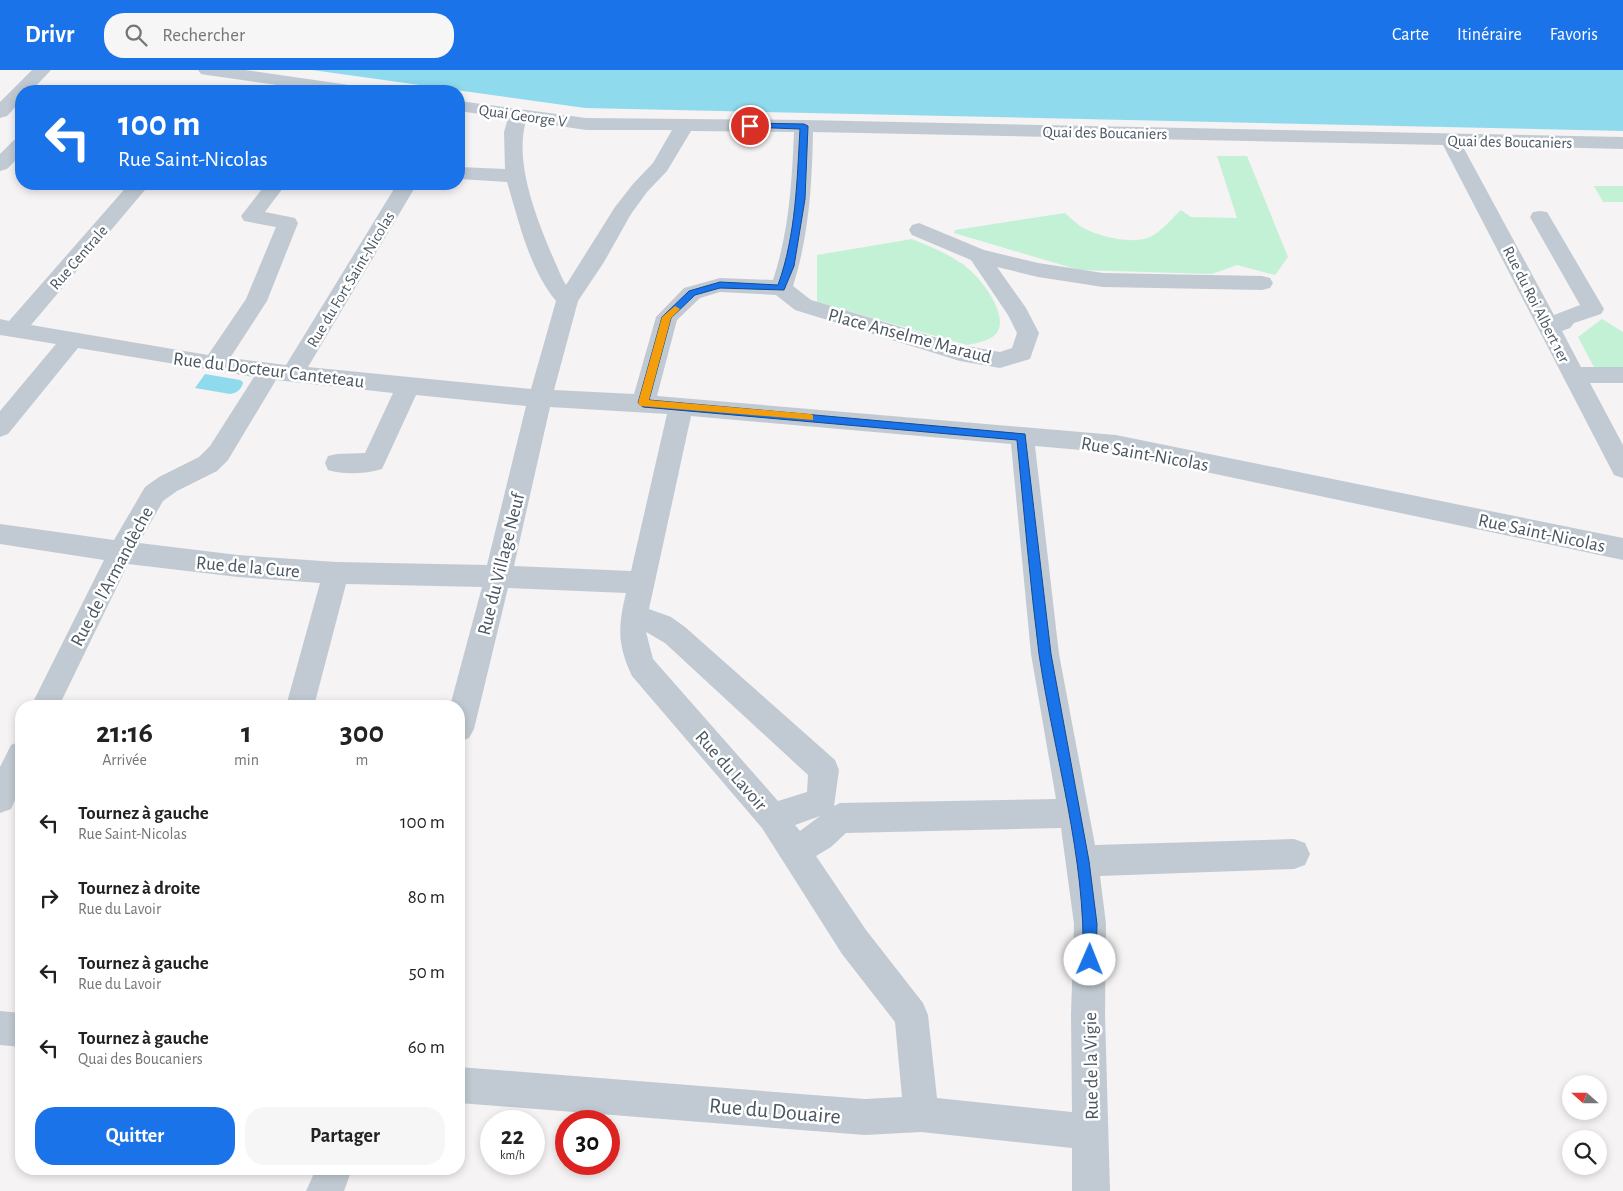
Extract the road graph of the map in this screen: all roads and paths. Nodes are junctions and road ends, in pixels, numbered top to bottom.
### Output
1 (42, 70) edge
2 (207, 70) edge
3 (27, 85) edge
4 (313, 85) edge
5 (15, 97) edge
6 (465, 107) edge
7 (0, 112) edge
8 (518, 115) junction
9 (586, 124) joint
10 (684, 125) junction
11 (804, 126) junction
12 (1450, 140) junction
13 (15, 141) edge
14 (1623, 143) edge
15 (0, 165) edge
16 (465, 172) edge
17 (515, 176) junction
18 (134, 190) edge
19 (271, 190) edge
20 (403, 190) edge
21 (1540, 217) dead end
22 (919, 230) dead end
23 (978, 255) junction
24 (1262, 283) dead end
25 (781, 288) junction
26 (567, 300) junction
27 (1547, 323) junction
28 (7, 329) edge
29 (71, 341) junction
30 (214, 364) junction
31 (281, 373) junction
32 (1574, 375) junction
33 (1623, 375) edge
34 (408, 386) junction
35 (540, 398) junction
36 (643, 403) junction
37 (681, 406) junction
38 (0, 428) edge
39 (1022, 436) junction
40 (337, 463) dead end
41 (1623, 468) edge
42 (0, 534) edge
43 (1623, 549) edge
44 (121, 552) junction
45 (336, 573) junction
46 (498, 576) junction
47 (641, 583) junction
48 (634, 616) junction
49 (48, 700) edge
50 (302, 700) edge
51 (465, 705) edge
52 (15, 768) edge
53 (0, 799) edge
54 (1074, 812) junction
55 (774, 818) junction
56 (795, 852) junction
57 (1294, 854) dead end
58 (1082, 861) junction
59 (0, 1028) edge
60 (15, 1029) edge
61 (465, 1085) edge
62 (921, 1114) junction
63 (1091, 1132) junction
64 (332, 1175) edge
65 (325, 1191) edge
66 (1091, 1191) edge

1 - 3 street
2 - 4 street
5 - 7 street
6 - 8 street, Quai George V
8 - 9 street, Quai George V
8 - 17 street
9 - 10 street, Quai des Boucaniers
10 - 11 street, Quai des Boucaniers
10 - 26 street, Rue du Village Neuf
11 - 12 street, Quai des Boucaniers
11 - 25 street
12 - 14 street, Quai des Boucaniers
12 - 27 street, Rue du Roi Albert 1er
13 - 15 street
16 - 17 street
17 - 26 street
18 - 28 street, Rue Centrale
19 - 30 street
20 - 31 street, Rue du Fort Saint-Nicolas
21 - 27 street
22 - 23 street
23 - 24 street
23 - 25 street, Place Anselme Maraud
25 - 36 street
26 - 35 street, Rue du Village Neuf
27 - 32 street, Rue du Roi Albert 1er
28 - 29 street, Rue du Docteur Canteteau
29 - 30 street, Rue du Docteur Canteteau
29 - 38 street
30 - 31 street, Rue du Docteur Canteteau
31 - 34 street, Rue du Docteur Canteteau
31 - 44 street, Rue de l'Armandèche
32 - 33 street
32 - 41 street, Rue du Roi Albert 1er
34 - 35 street, Rue du Docteur Canteteau
34 - 40 street
35 - 36 street, Rue Saint-Nicolas
35 - 46 street, Rue du Village Neuf
36 - 37 street, Rue Saint-Nicolas
37 - 39 street, Rue Saint-Nicolas
37 - 47 street, Rue du Lavoir
39 - 43 street, Rue Saint-Nicolas
39 - 54 street, Rue de la Vigie
42 - 44 street, Rue de la Cure
44 - 45 street, Rue de la Cure
44 - 49 street, Rue de l'Armandèche
45 - 46 street, Rue de la Cure
45 - 50 street
46 - 47 street, Rue de la Cure
46 - 51 street, Rue du Village Neuf
47 - 48 street, Rue du Lavoir
48 - 55 street, Rue du Lavoir
48 - 55 street
52 - 53 street
54 - 56 street
54 - 58 street, Rue de la Vigie
55 - 56 street, Rue du Lavoir
56 - 62 street, Rue du Lavoir
57 - 58 street
58 - 63 street, Rue de la Vigie
59 - 60 street
61 - 62 street, Rue du Douaire
62 - 63 street, Rue du Douaire
63 - 66 street, Rue de la Vigie
64 - 65 street

